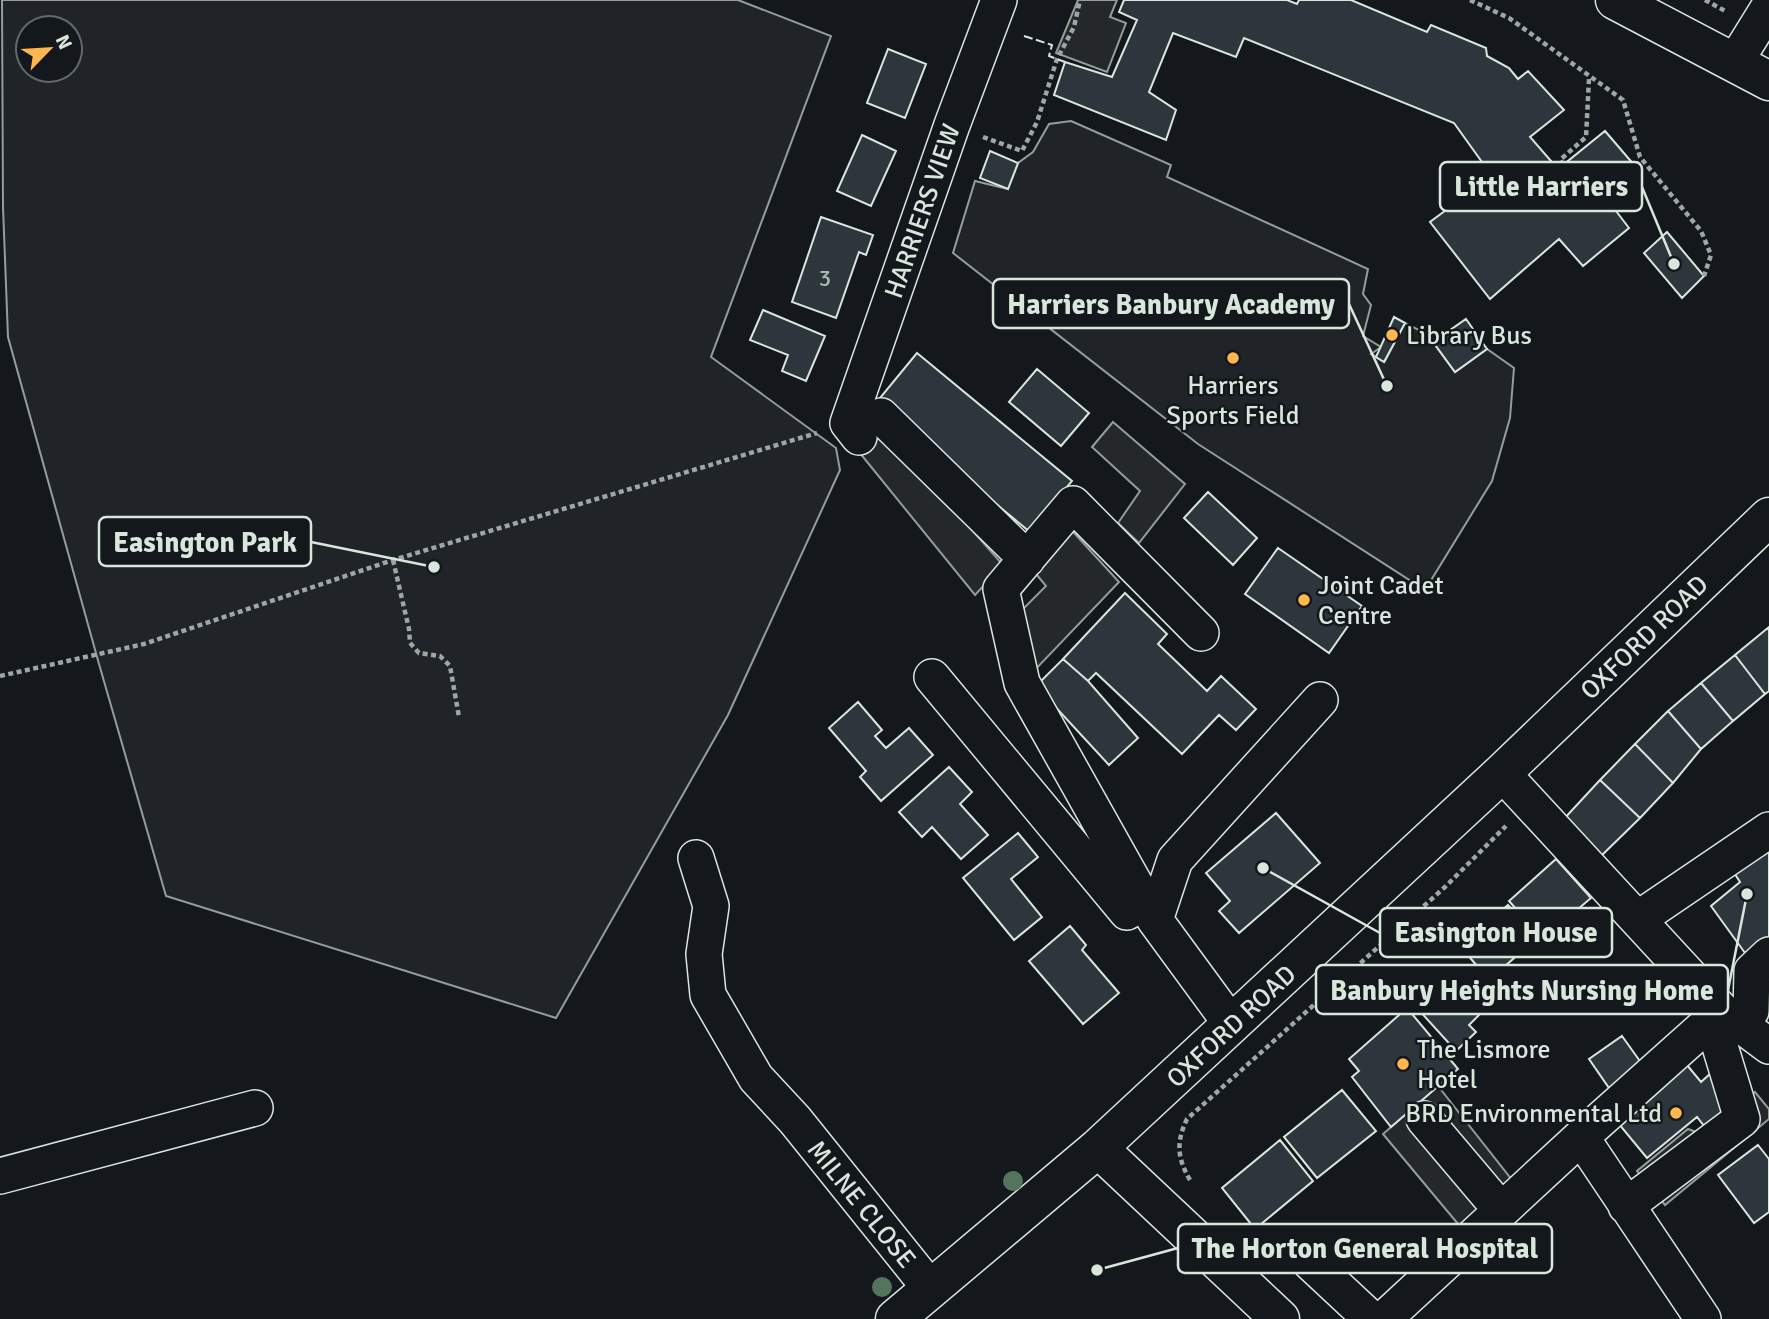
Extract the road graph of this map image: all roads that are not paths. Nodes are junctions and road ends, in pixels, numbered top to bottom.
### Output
1 (999, 0) edge
2 (1615, 0) edge
3 (1769, 7) edge
4 (1735, 62) junction
5 (1769, 81) edge
6 (1769, 517) edge
7 (1027, 559) junction
8 (1201, 633) dead end
9 (932, 677) dead end
10 (1320, 700) dead end
11 (1502, 773) junction
12 (1769, 830) edge
13 (696, 858) dead end
14 (1150, 910) junction
15 (1638, 919) junction
16 (1769, 955) edge
17 (1738, 1014) edge
18 (1232, 1024) junction
19 (1769, 1046) edge
20 (255, 1108) dead end
21 (1424, 1119) dead end
22 (1577, 1140) junction
23 (1098, 1149) junction
24 (0, 1176) edge
25 (1626, 1206) junction
26 (1501, 1210) junction
27 (1310, 1262) dead end
28 (930, 1288) junction
29 (895, 1319) edge
30 (1280, 1319) edge
31 (1371, 1319) edge
32 (1384, 1319) edge
33 (1687, 1319) edge
34 (1703, 1319) edge

1 - 7 street, HARRIERS VIEW
2 - 4 main road
3 - 4 street
4 - 5 main road
6 - 11 main road, OXFORD ROAD
7 - 8 street
7 - 14 street
9 - 14 street
10 - 14 street
11 - 15 street
11 - 18 main road, OXFORD ROAD
12 - 15 street
13 - 28 street, MILNE CLOSE
14 - 18 street
15 - 17 street
16 - 17 street
17 - 19 street
17 - 22 street
17 - 25 street
18 - 23 main road, OXFORD ROAD
20 - 24 street
21 - 26 street
22 - 25 street
22 - 26 street
22 - 33 street
23 - 28 main road, OXFORD ROAD
23 - 30 main road
25 - 34 street
26 - 32 street
27 - 31 street
28 - 29 main road, OXFORD ROAD

